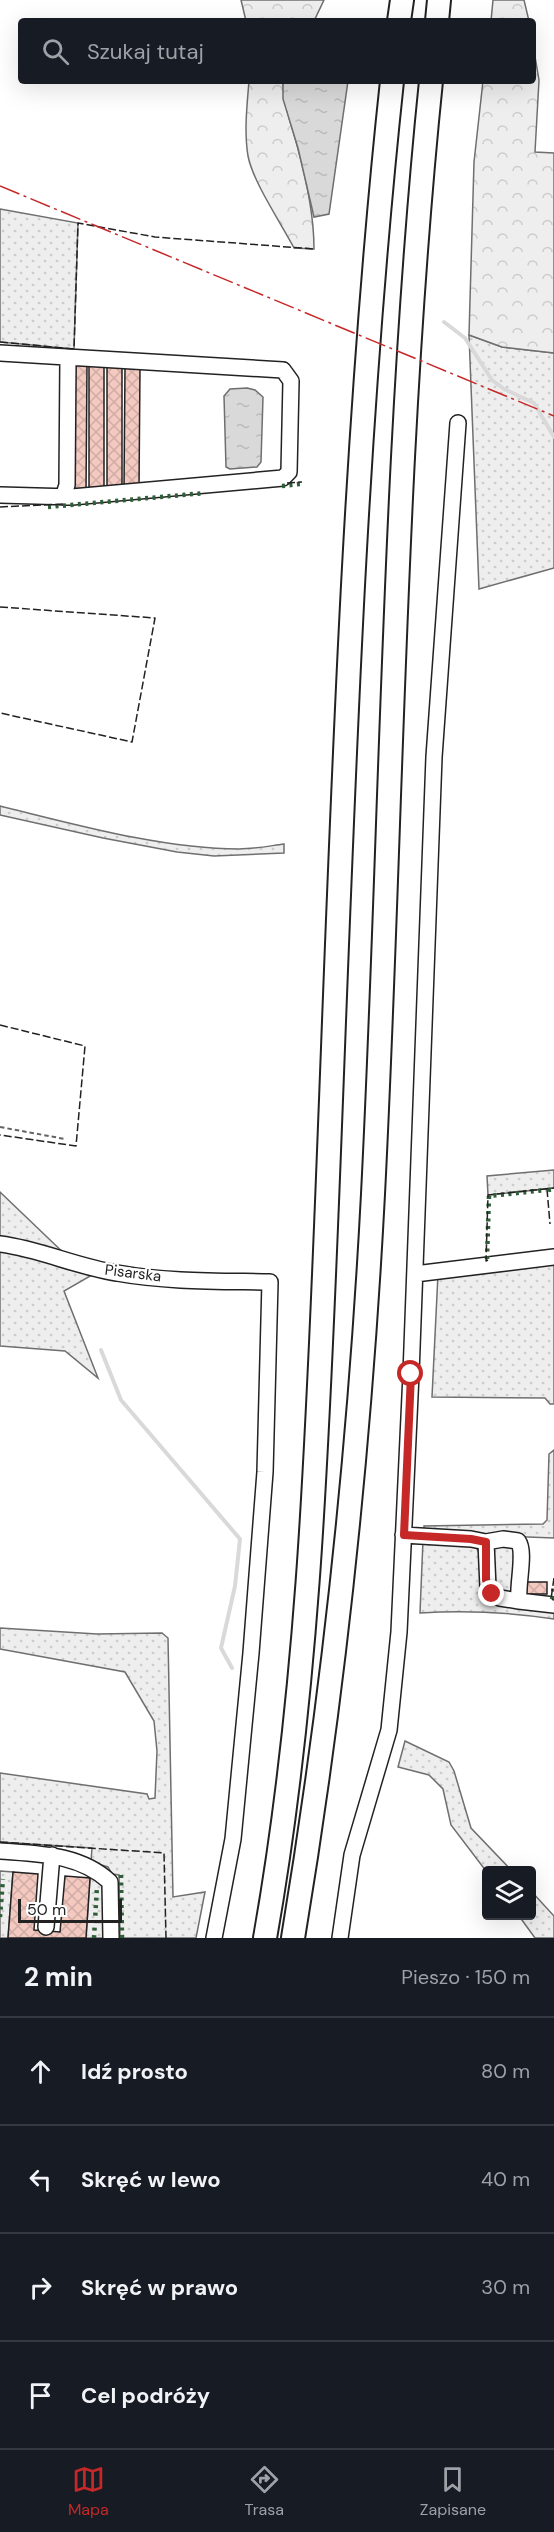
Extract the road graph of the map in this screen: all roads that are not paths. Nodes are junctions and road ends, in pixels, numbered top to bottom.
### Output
1 (402, 0) edge
2 (439, 0) edge
3 (399, 18) edge
4 (437, 18) edge
5 (392, 84) edge
6 (430, 84) edge
7 (0, 353) edge
8 (68, 358) junction
9 (458, 423) dead end
10 (0, 495) edge
11 (63, 497) junction
12 (0, 1244) edge
13 (554, 1257) edge
14 (415, 1274) junction
15 (404, 1535) junction
16 (486, 1542) junction
17 (519, 1600) junction
18 (554, 1605) edge
19 (0, 1851) edge
20 (52, 1855) junction
21 (46, 1927) dead end
22 (111, 1938) edge
23 (214, 1938) edge
24 (266, 1938) edge
25 (293, 1938) edge
26 (340, 1938) edge

1 - 3 highway
2 - 4 highway
5 - 24 highway
6 - 25 highway
7 - 8 street
8 - 11 street
8 - 11 street
9 - 14 street
10 - 11 street
12 - 23 street, Pisarska
13 - 14 street
14 - 15 street
15 - 16 street
15 - 26 street
16 - 17 street
16 - 17 street
17 - 18 street
19 - 20 street
20 - 21 street
20 - 22 street

